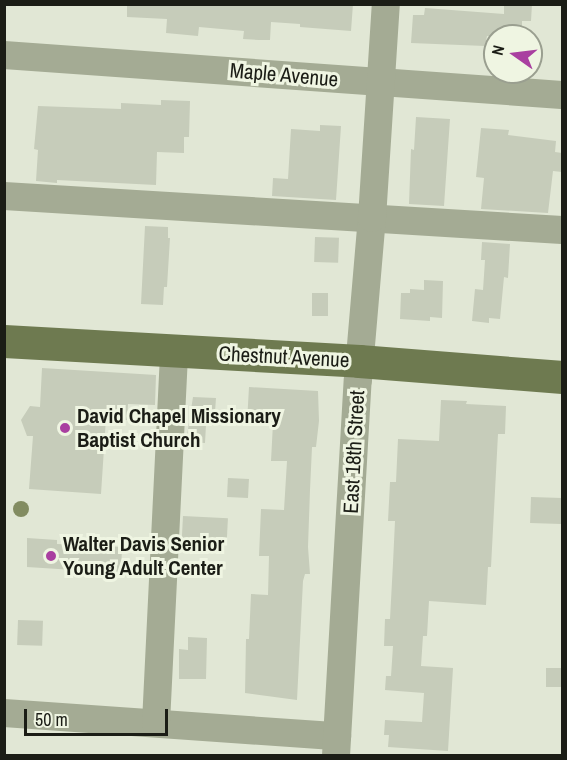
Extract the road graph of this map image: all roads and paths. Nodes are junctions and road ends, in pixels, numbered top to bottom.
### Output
1 (386, 4) edge
2 (4, 55) edge
3 (381, 83) junction
4 (562, 95) edge
5 (4, 196) edge
6 (372, 218) junction
7 (562, 230) edge
8 (4, 341) edge
9 (174, 351) junction
10 (359, 361) junction
11 (562, 377) edge
12 (4, 713) edge
13 (156, 723) junction
14 (337, 746) edge

1 - 3 street, East 18th Street
2 - 3 street, Maple Avenue
3 - 4 street, Maple Avenue
3 - 6 street, East 18th Street
5 - 6 street
6 - 7 street
6 - 10 street, East 18th Street
8 - 9 main road, Chestnut Avenue
9 - 10 main road, Chestnut Avenue
9 - 13 street
10 - 11 main road, Chestnut Avenue
10 - 14 street, East 18th Street
12 - 13 street
13 - 14 street

